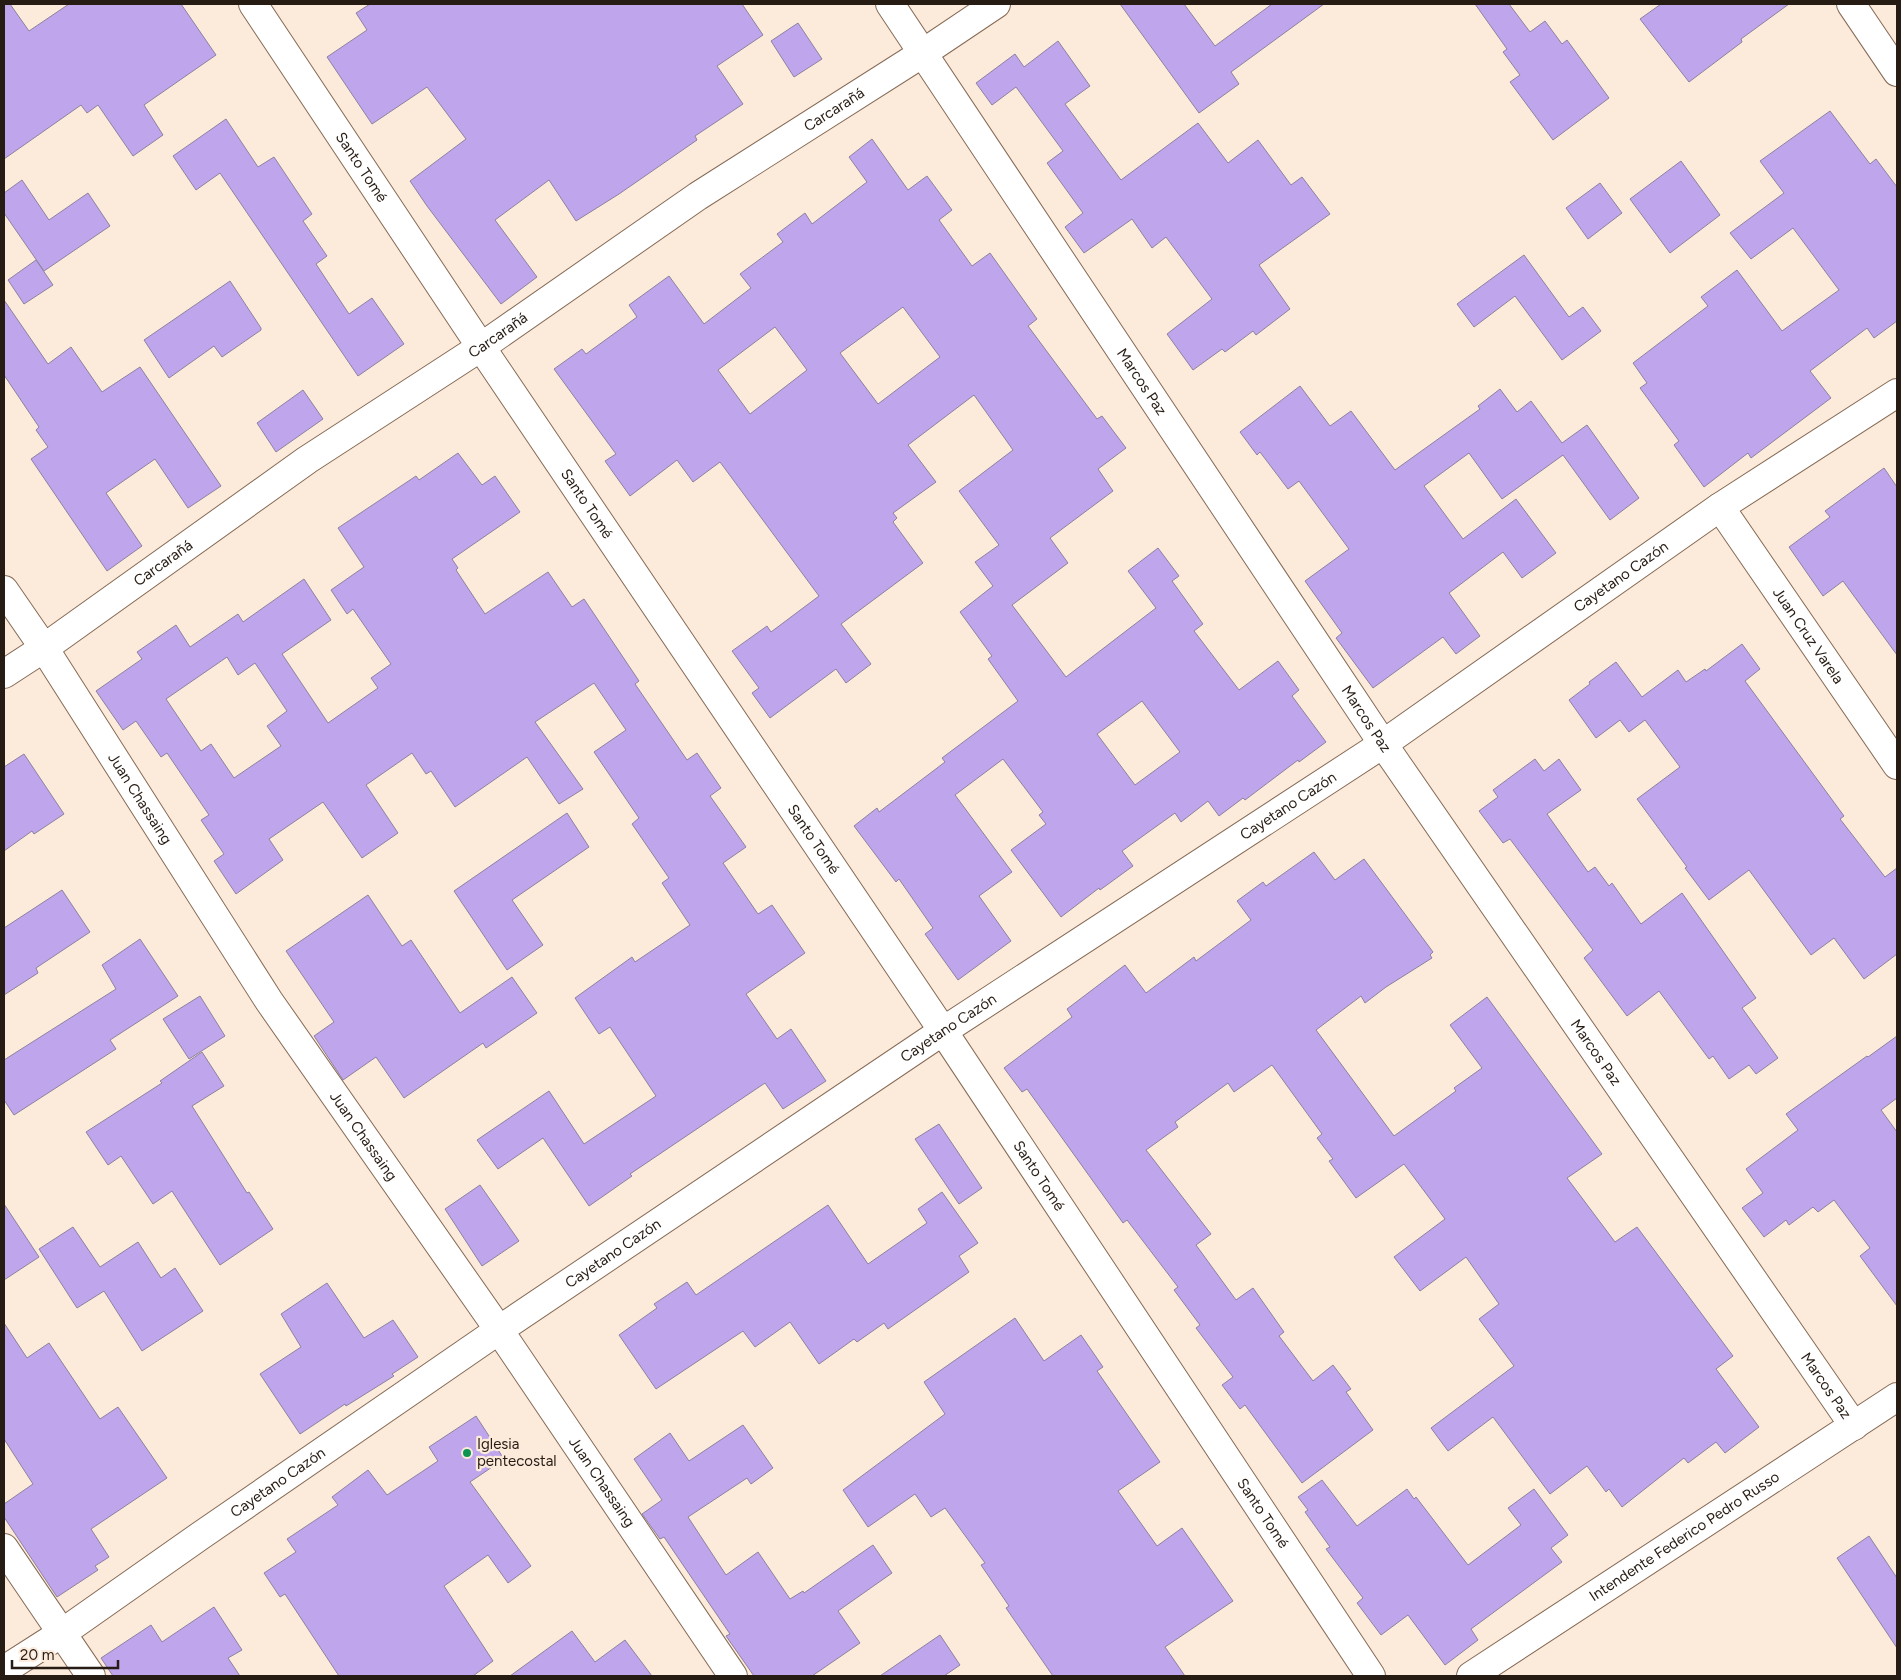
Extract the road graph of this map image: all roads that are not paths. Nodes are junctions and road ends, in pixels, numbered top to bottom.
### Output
1 (253, 4) edge
2 (890, 4) edge
3 (996, 4) edge
4 (1852, 4) edge
5 (923, 53) junction
6 (1897, 72) edge
7 (481, 347) junction
8 (1897, 393) edge
9 (1720, 507) junction
10 (4, 590) edge
11 (44, 648) junction
12 (4, 674) edge
13 (1383, 744) junction
14 (1897, 765) edge
15 (943, 1031) junction
16 (499, 1330) junction
17 (1897, 1397) edge
18 (1854, 1426) junction
19 (4, 1548) edge
20 (62, 1633) junction
21 (4, 1670) edge
22 (91, 1676) edge
23 (734, 1676) edge
24 (1371, 1676) edge
25 (1472, 1676) edge

1 - 7 street, Santo Tomé
2 - 5 street, Marcos Paz
3 - 5 street, Carcarañá
4 - 6 street
5 - 7 street, Carcarañá
5 - 13 street, Marcos Paz
7 - 11 street, Carcarañá
7 - 15 street, Santo Tomé
8 - 9 street, Cayetano Cazón
9 - 13 street, Cayetano Cazón
9 - 14 street, Juan Cruz Varela
10 - 11 street, Juan Chassaing
11 - 12 street, Carcarañá
11 - 16 street, Juan Chassaing
13 - 15 street, Cayetano Cazón
13 - 18 street, Marcos Paz
15 - 16 street, Cayetano Cazón
15 - 24 street, Santo Tomé
16 - 20 street, Cayetano Cazón
16 - 23 street, Juan Chassaing
17 - 18 street, Intendente Federico Pedro Russo
18 - 25 street, Intendente Federico Pedro Russo
19 - 20 street
20 - 21 street, Cayetano Cazón
20 - 22 street

